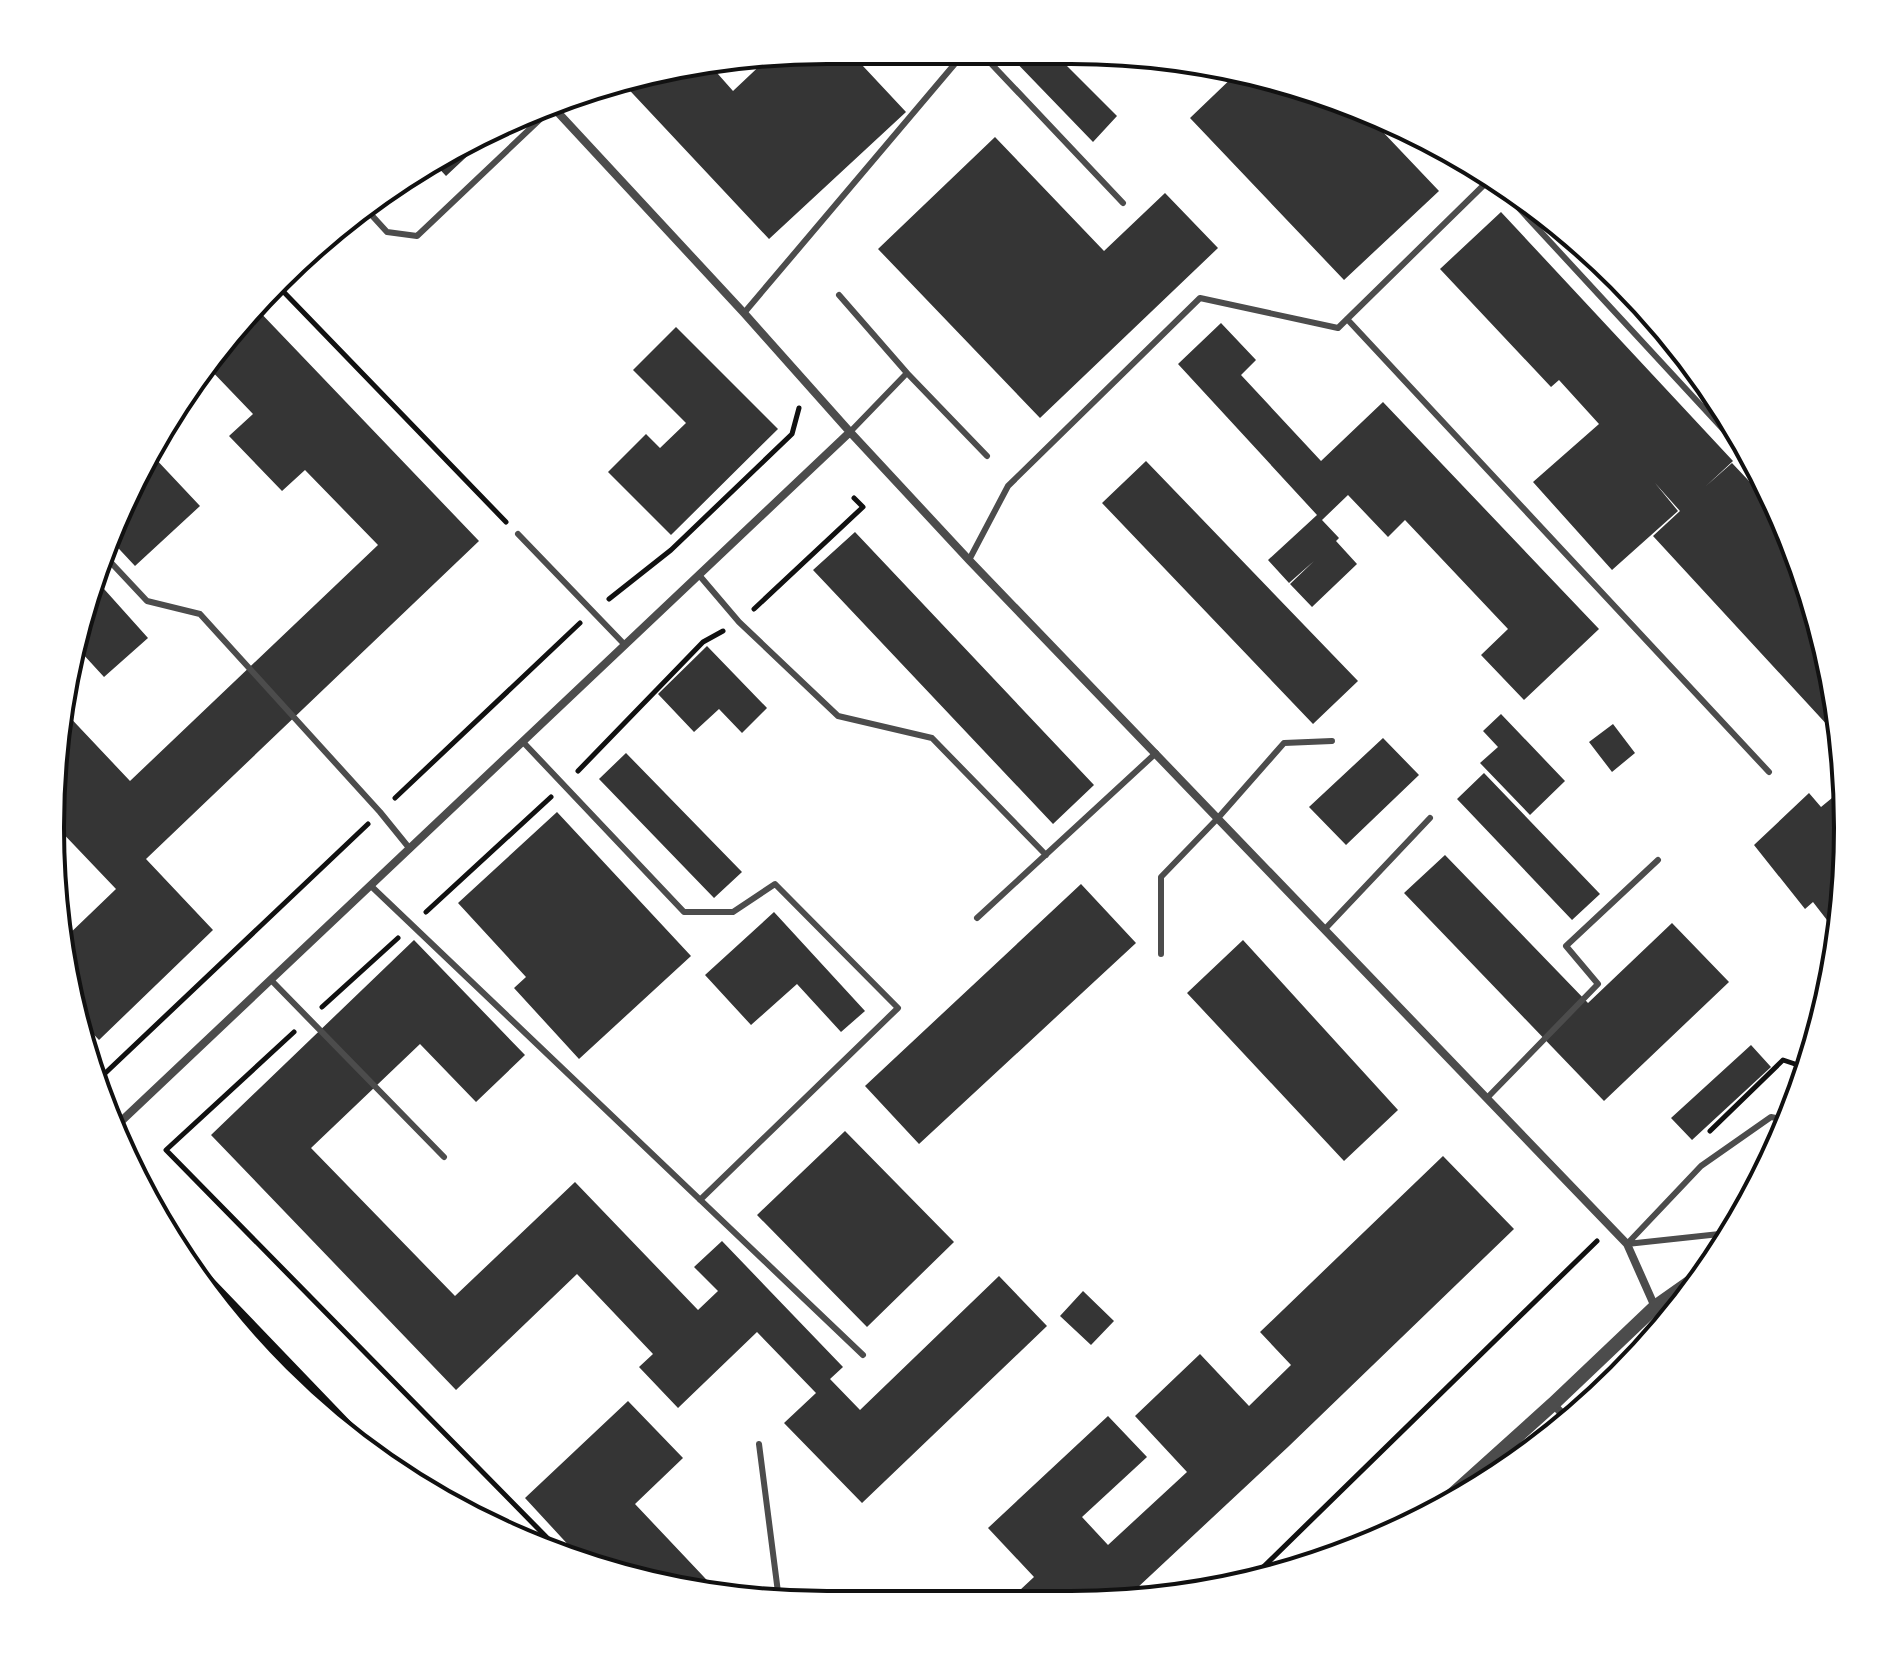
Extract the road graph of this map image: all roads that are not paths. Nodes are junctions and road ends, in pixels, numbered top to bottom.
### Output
1 (955, 64) edge
2 (991, 64) edge
3 (559, 113) edge
4 (536, 122) edge
5 (1481, 184) edge
6 (1123, 203) dead end
7 (1524, 214) edge
8 (372, 216) edge
9 (839, 295) dead end
10 (744, 313) junction
11 (1347, 319) junction
12 (907, 373) junction
13 (1718, 424) edge
14 (850, 432) junction
15 (987, 456) dead end
16 (518, 534) road end
17 (969, 560) junction
18 (112, 563) edge
19 (699, 575) junction
20 (625, 645) junction
21 (1332, 741) dead end
22 (523, 742) junction
23 (1156, 753) junction
24 (1769, 772) dead end
25 (1218, 818) junction
26 (1430, 818) dead end
27 (410, 849) junction
28 (1046, 855) junction
29 (1658, 860) dead end
30 (371, 886) junction
31 (977, 918) dead end
32 (1325, 929) junction
33 (1161, 954) dead end
34 (271, 980) junction
35 (1487, 1098) junction
36 (1777, 1118) edge
37 (122, 1120) edge
38 (444, 1157) dead end
39 (700, 1200) junction
40 (1716, 1234) edge
41 (1627, 1244) junction
42 (1676, 1292) edge
43 (1655, 1307) junction
44 (1660, 1312) edge
45 (863, 1355) dead end
46 (1553, 1404) junction
47 (1561, 1412) edge
48 (759, 1444) dead end
49 (1474, 1475) edge
50 (778, 1589) edge

1 - 10 lane
2 - 6 lane
3 - 10 street
4 - 8 lane
5 - 11 lane
7 - 13 lane
9 - 12 lane
10 - 14 street
11 - 17 lane
11 - 24 lane
12 - 14 lane
12 - 15 lane
14 - 17 street
14 - 19 street
16 - 20 lane
17 - 23 street
18 - 27 lane
19 - 20 street
19 - 28 lane
20 - 22 street
21 - 25 lane
22 - 27 street
22 - 39 lane
23 - 25 street
23 - 28 lane
25 - 32 street
25 - 33 lane
26 - 32 lane
27 - 30 street
28 - 31 lane
29 - 35 lane
30 - 34 street
30 - 39 lane
32 - 35 street
34 - 37 street
34 - 38 lane
35 - 41 street
36 - 41 lane
39 - 45 lane
40 - 41 lane
41 - 43 street
42 - 43 street
43 - 44 street
43 - 46 street
46 - 47 street
46 - 49 street
48 - 50 lane

